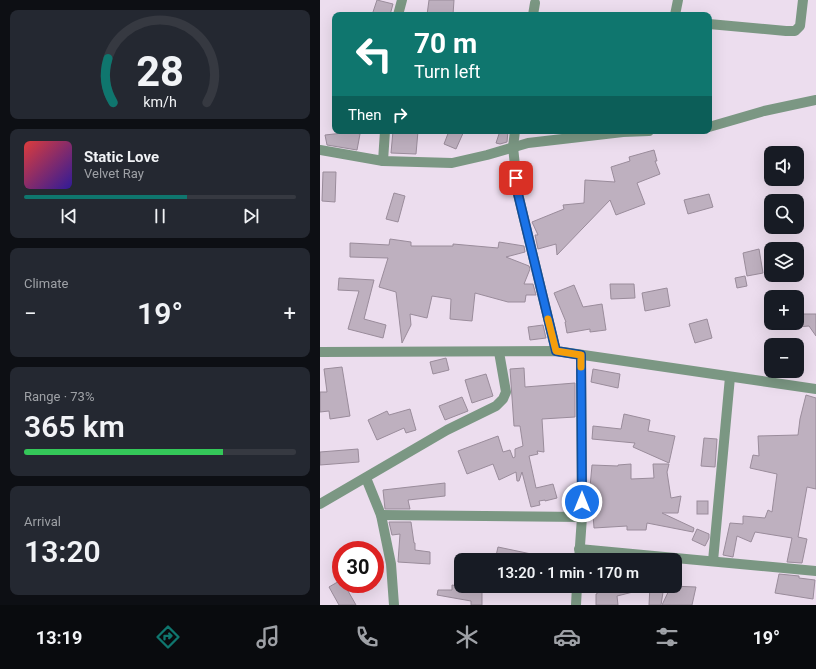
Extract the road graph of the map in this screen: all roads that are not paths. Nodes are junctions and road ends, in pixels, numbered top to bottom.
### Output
1 (402, 0) edge
2 (678, 0) edge
3 (803, 0) edge
4 (535, 4) dead end
5 (399, 12) edge
6 (534, 12) edge
7 (676, 12) edge
8 (712, 24) edge
9 (816, 100) edge
10 (712, 126) edge
11 (386, 134) edge
12 (515, 134) edge
13 (606, 134) edge
14 (513, 148) junction
15 (320, 150) edge
16 (383, 161) junction
17 (556, 351) junction
18 (320, 352) edge
19 (499, 352) junction
20 (581, 355) junction
21 (730, 377) junction
22 (816, 389) edge
23 (366, 478) junction
24 (320, 504) edge
25 (381, 515) junction
26 (582, 516) junction
27 (579, 549) junction
28 (579, 553) edge
29 (712, 561) junction
30 (816, 571) edge
31 (577, 593) edge
32 (394, 605) edge
33 (576, 605) edge

1 - 5 street
2 - 7 street
3 - 8 street
4 - 6 street
9 - 10 street
11 - 16 street
12 - 14 street
13 - 14 street
14 - 16 street
14 - 17 street
15 - 16 street
17 - 19 street
17 - 20 street
18 - 19 street
19 - 23 street
20 - 21 street
20 - 26 street
21 - 22 street
21 - 29 street
23 - 24 street
23 - 25 street
25 - 26 street
25 - 32 street
26 - 27 street
27 - 28 street
27 - 29 street
29 - 30 street
31 - 33 street

